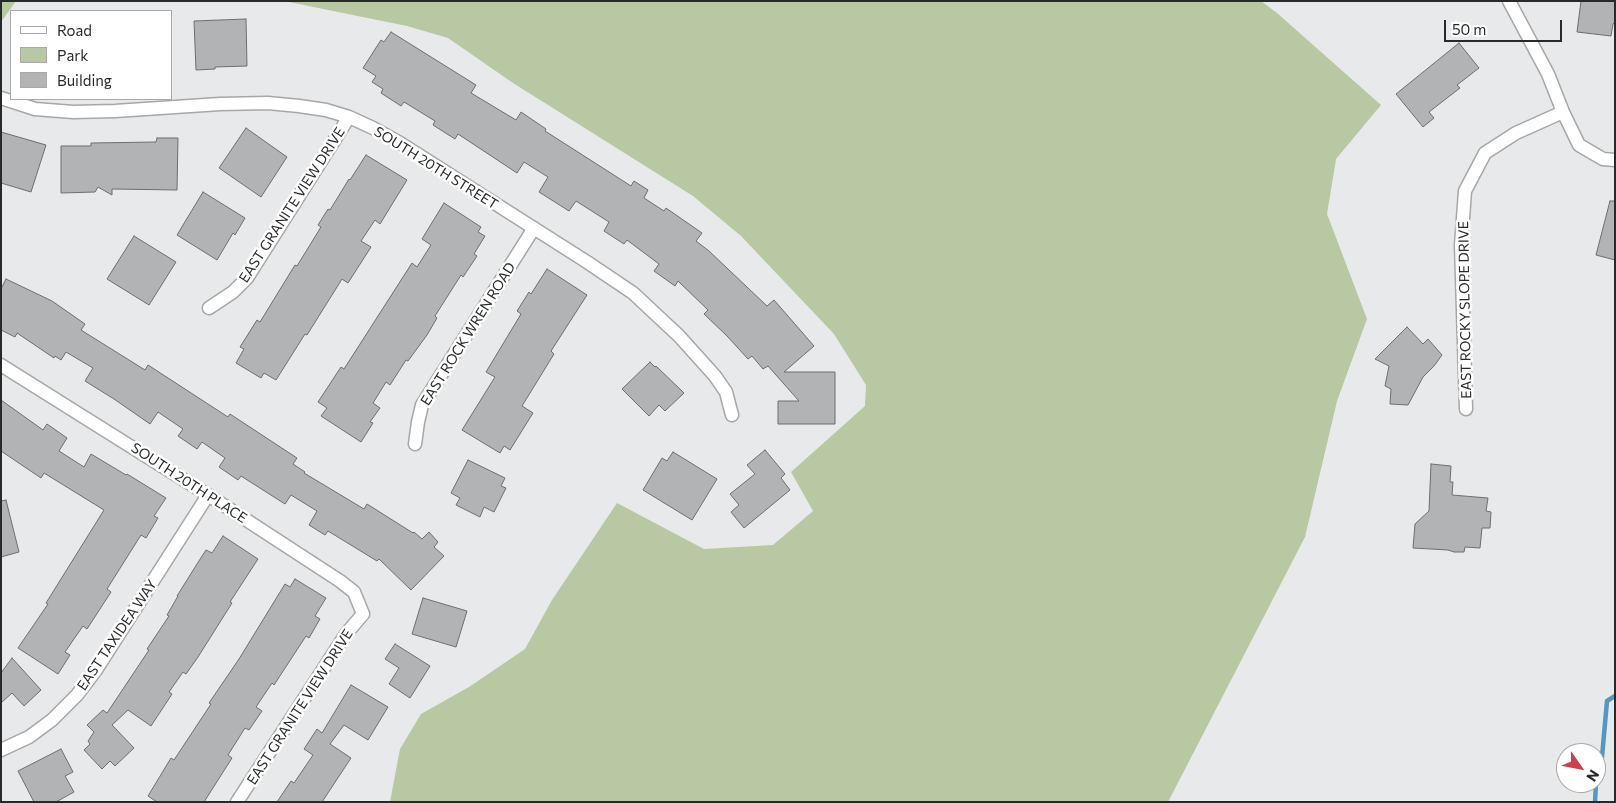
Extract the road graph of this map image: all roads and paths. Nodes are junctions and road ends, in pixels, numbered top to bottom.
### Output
1 (1509, 1) edge
2 (1, 98) edge
3 (1563, 112) junction
4 (349, 117) junction
5 (1615, 160) edge
6 (534, 228) junction
7 (209, 308) dead end
8 (1, 365) edge
9 (1466, 409) dead end
10 (732, 415) dead end
11 (416, 444) dead end
12 (208, 495) junction
13 (363, 614) joint
14 (1, 750) edge
15 (238, 802) edge

1 - 3 street
2 - 4 street, SOUTH 20TH STREET
3 - 5 street
3 - 9 street, EAST ROCKY SLOPE DRIVE
4 - 6 street, SOUTH 20TH STREET
4 - 7 street, EAST GRANITE VIEW DRIVE
6 - 10 street, SOUTH 20TH STREET
6 - 11 street, EAST ROCK WREN ROAD
8 - 12 street, SOUTH 20TH PLACE
12 - 13 street, SOUTH 20TH PLACE
12 - 14 street, EAST TAXIDEA WAY
13 - 15 street, EAST GRANITE VIEW DRIVE

